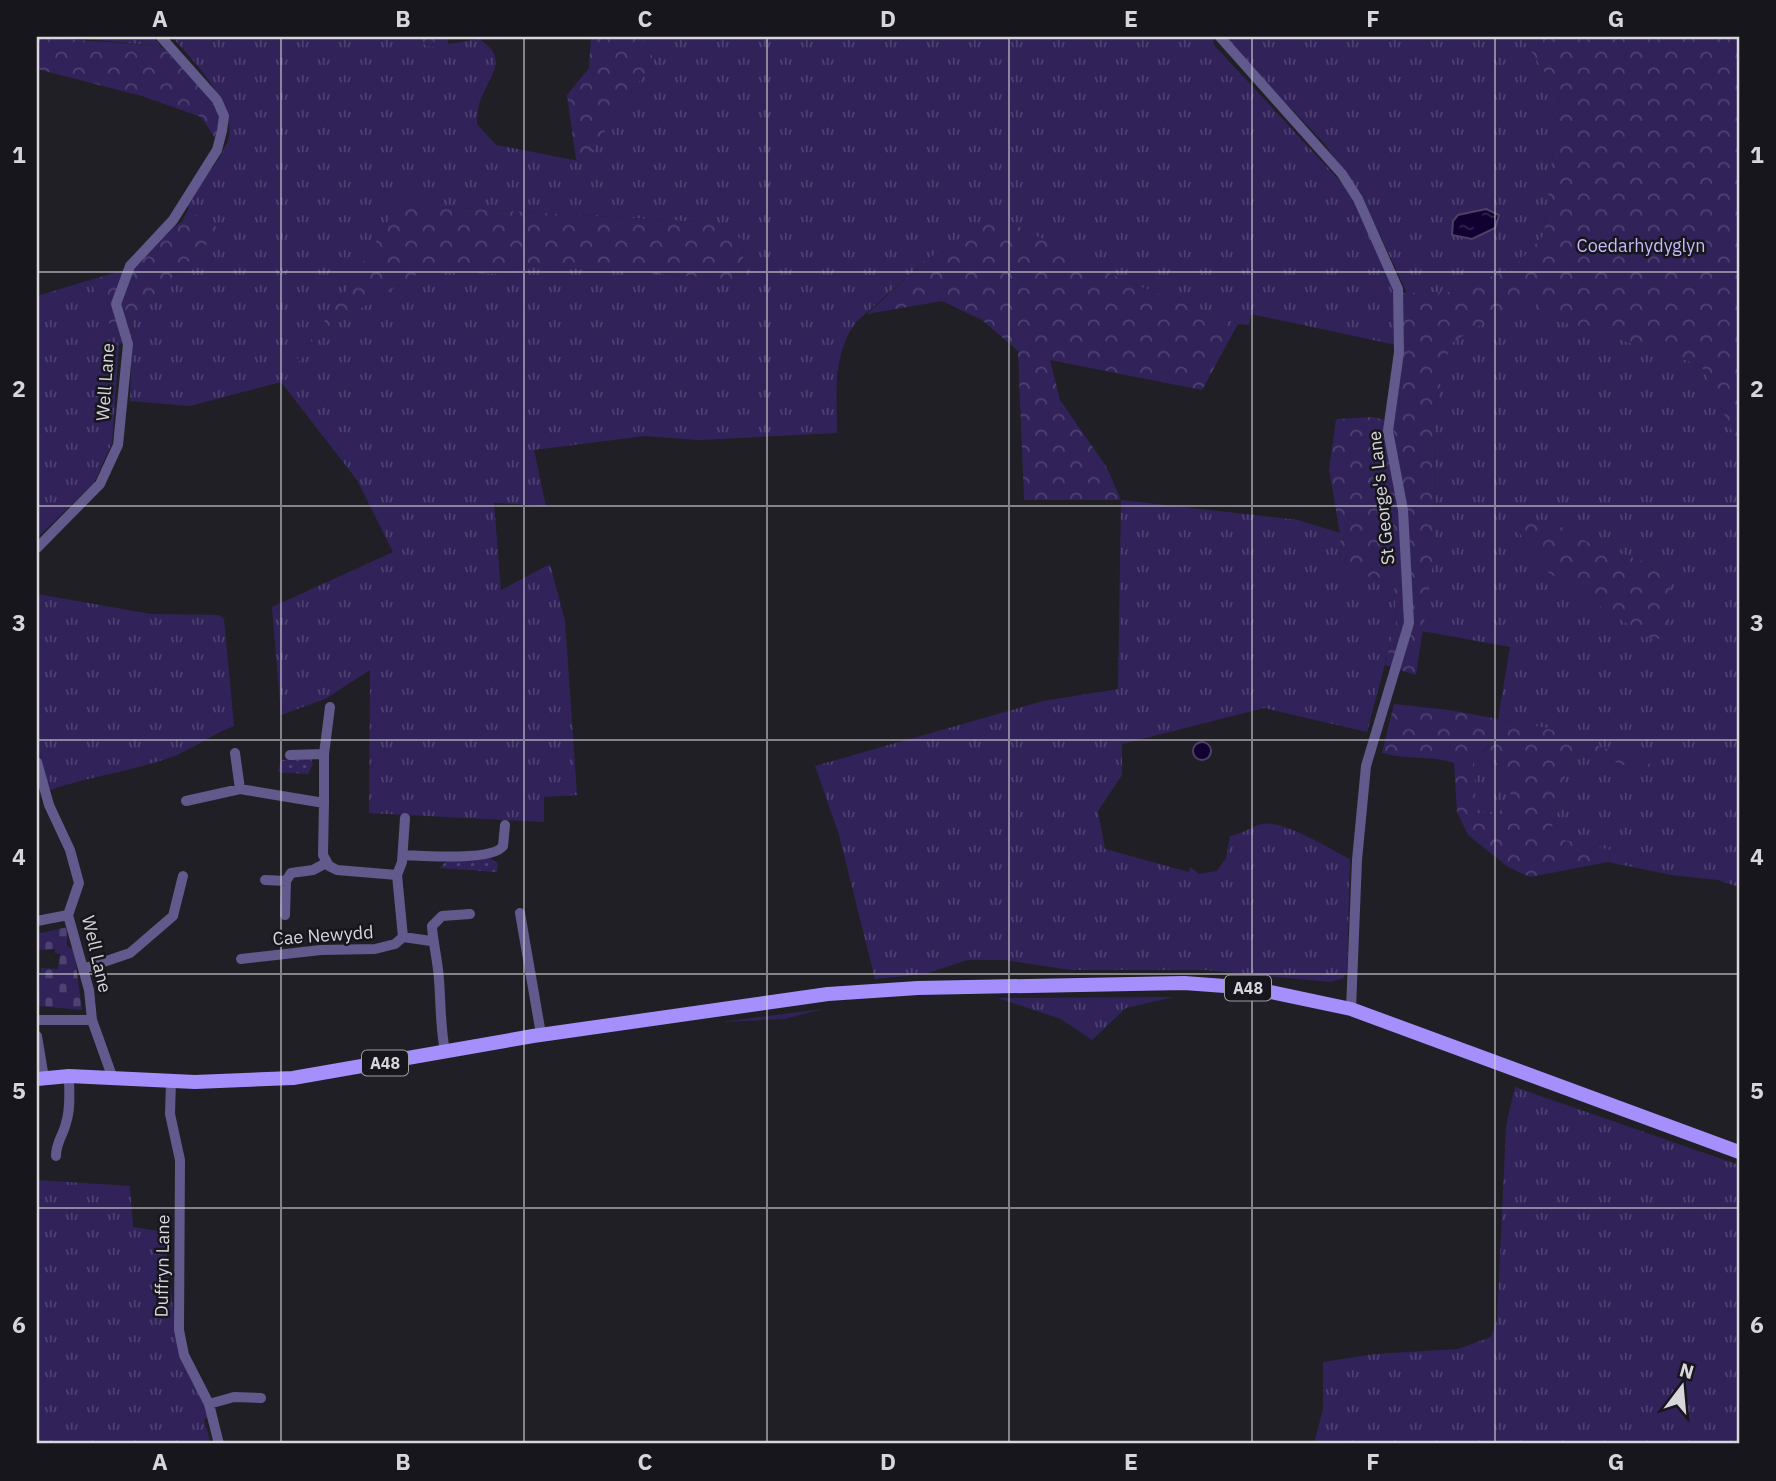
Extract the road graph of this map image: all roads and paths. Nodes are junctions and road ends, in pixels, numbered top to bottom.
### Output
1 (161, 37) edge
2 (1220, 37) edge
3 (37, 548) edge
4 (330, 707) dead end
5 (235, 753) dead end
6 (324, 754) junction
7 (290, 755) dead end
8 (37, 762) edge
9 (240, 789) junction
10 (187, 801) dead end
11 (324, 803) junction
12 (405, 818) dead end
13 (505, 825) dead end
14 (403, 855) junction
15 (326, 863) junction
16 (397, 875) junction
17 (183, 876) dead end
18 (265, 880) dead end
19 (286, 881) junction
20 (520, 913) dead end
21 (470, 914) dead end
22 (68, 915) junction
23 (285, 915) dead end
24 (37, 921) edge
25 (403, 937) junction
26 (431, 941) junction
27 (241, 959) dead end
28 (83, 969) junction
29 (1351, 1009) junction
30 (37, 1020) edge
31 (92, 1020) junction
32 (541, 1034) junction
33 (37, 1036) edge
34 (445, 1051) junction
35 (69, 1076) junction
36 (112, 1076) junction
37 (41, 1079) edge
38 (171, 1081) junction
39 (1739, 1152) edge
40 (56, 1156) dead end
41 (261, 1398) dead end
42 (209, 1404) junction
43 (219, 1444) edge

1 - 3 street, Well Lane
2 - 29 street, St George's Lane
4 - 6 street
5 - 9 street
6 - 7 street
6 - 11 street
8 - 22 street, Well Lane
9 - 10 street
9 - 11 street
11 - 15 street
12 - 14 street
13 - 14 street
14 - 16 street
15 - 16 street
15 - 19 street
16 - 25 street
17 - 28 street
18 - 19 street
19 - 23 street, Cae Newydd
20 - 32 street
21 - 26 street
22 - 24 street
22 - 28 street, Well Lane
25 - 26 street, Cae Newydd
25 - 27 street, Cae Newydd
26 - 34 street
28 - 31 street, Well Lane
29 - 32 main road, A48
29 - 39 main road, A48
30 - 31 street
31 - 36 street, Well Lane
32 - 34 main road, A48
33 - 37 street
34 - 38 main road, A48
35 - 36 main road, A48
35 - 37 main road, A48
35 - 40 street
36 - 38 main road, A48
38 - 42 street, Duffryn Lane
41 - 42 street
42 - 43 street, Duffryn Lane

